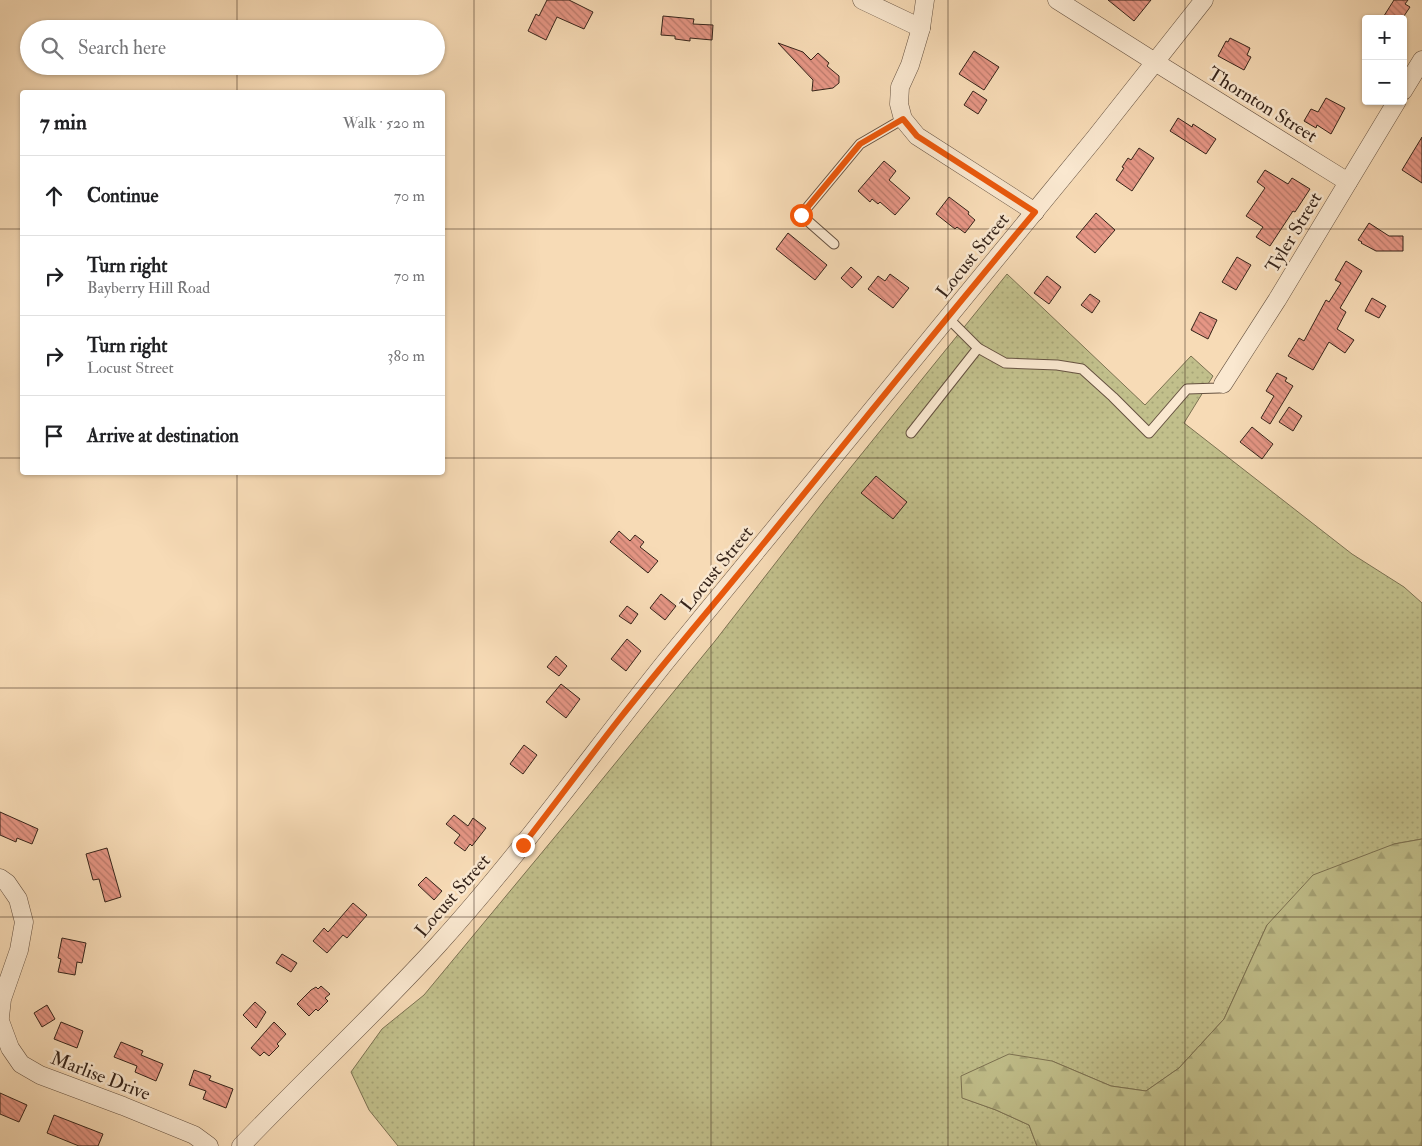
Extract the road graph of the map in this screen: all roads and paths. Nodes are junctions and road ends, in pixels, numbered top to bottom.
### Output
1 (862, 0) edge
2 (925, 0) edge
3 (1057, 0) edge
4 (1204, 0) edge
5 (921, 28) junction
6 (1422, 60) edge
7 (1155, 62) junction
8 (1407, 84) edge
9 (1395, 105) edge
10 (903, 119) junction
11 (1348, 182) junction
12 (1035, 212) junction
13 (834, 244) dead end
14 (948, 318) junction
15 (978, 348) junction
16 (1223, 384) joint
17 (911, 433) dead end
18 (0, 878) edge
19 (0, 1017) edge
20 (0, 1020) edge
21 (209, 1146) edge
22 (241, 1146) edge

1 - 5 street
2 - 5 street
3 - 7 street, Thornton Street
4 - 7 street, Locust Street
5 - 10 street
6 - 8 street
7 - 11 street, Thornton Street
7 - 12 street, Locust Street
9 - 11 street, Tyler Street
10 - 12 street
10 - 13 lane
11 - 16 street, Tyler Street
12 - 14 street, Locust Street
14 - 15 lane
14 - 22 street, Locust Street
15 - 16 lane
15 - 17 lane
18 - 19 street
20 - 21 street, Marlise Drive

